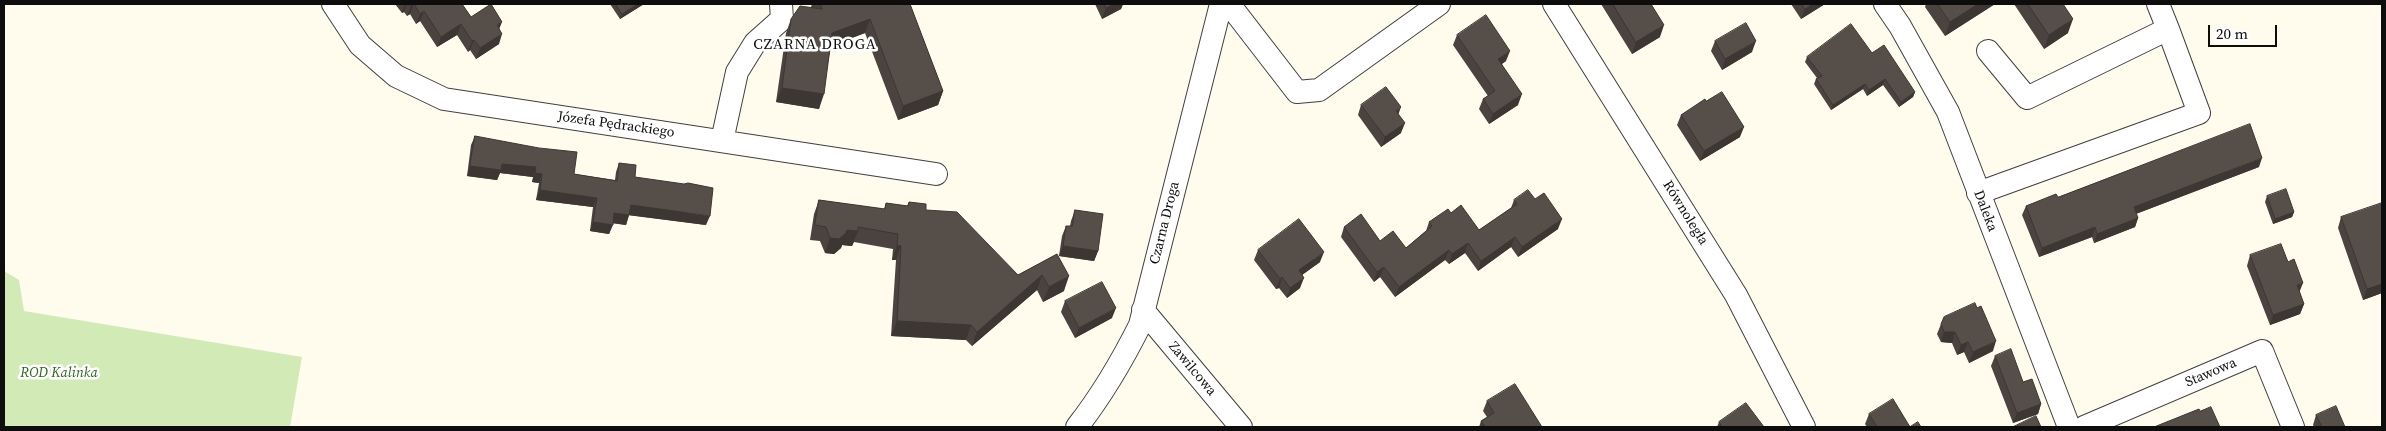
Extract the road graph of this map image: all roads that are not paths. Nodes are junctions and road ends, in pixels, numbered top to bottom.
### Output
1 (333, 4) edge
2 (781, 4) edge
3 (1221, 4) edge
4 (1229, 4) edge
5 (1438, 4) edge
6 (1554, 4) edge
7 (1884, 4) edge
8 (2158, 4) edge
9 (2168, 29) junction
10 (1988, 51) dead end
11 (722, 141) junction
12 (936, 174) dead end
13 (1978, 193) junction
14 (1143, 310) junction
15 (1077, 427) edge
16 (1241, 427) edge
17 (1804, 427) edge
18 (2069, 427) edge
19 (2084, 427) edge
20 (2293, 427) edge

1 - 11 street, Józefa Pędrackiego
2 - 11 street
3 - 14 street, Czarna Droga
4 - 5 street
6 - 17 street, Równoległa
7 - 13 street, Daleka
8 - 9 street
9 - 10 street
9 - 13 street
11 - 12 street, Józefa Pędrackiego
13 - 18 street, Daleka
14 - 15 street, Czarna Droga
14 - 16 street, Zawilcowa
19 - 20 street, Stawowa

